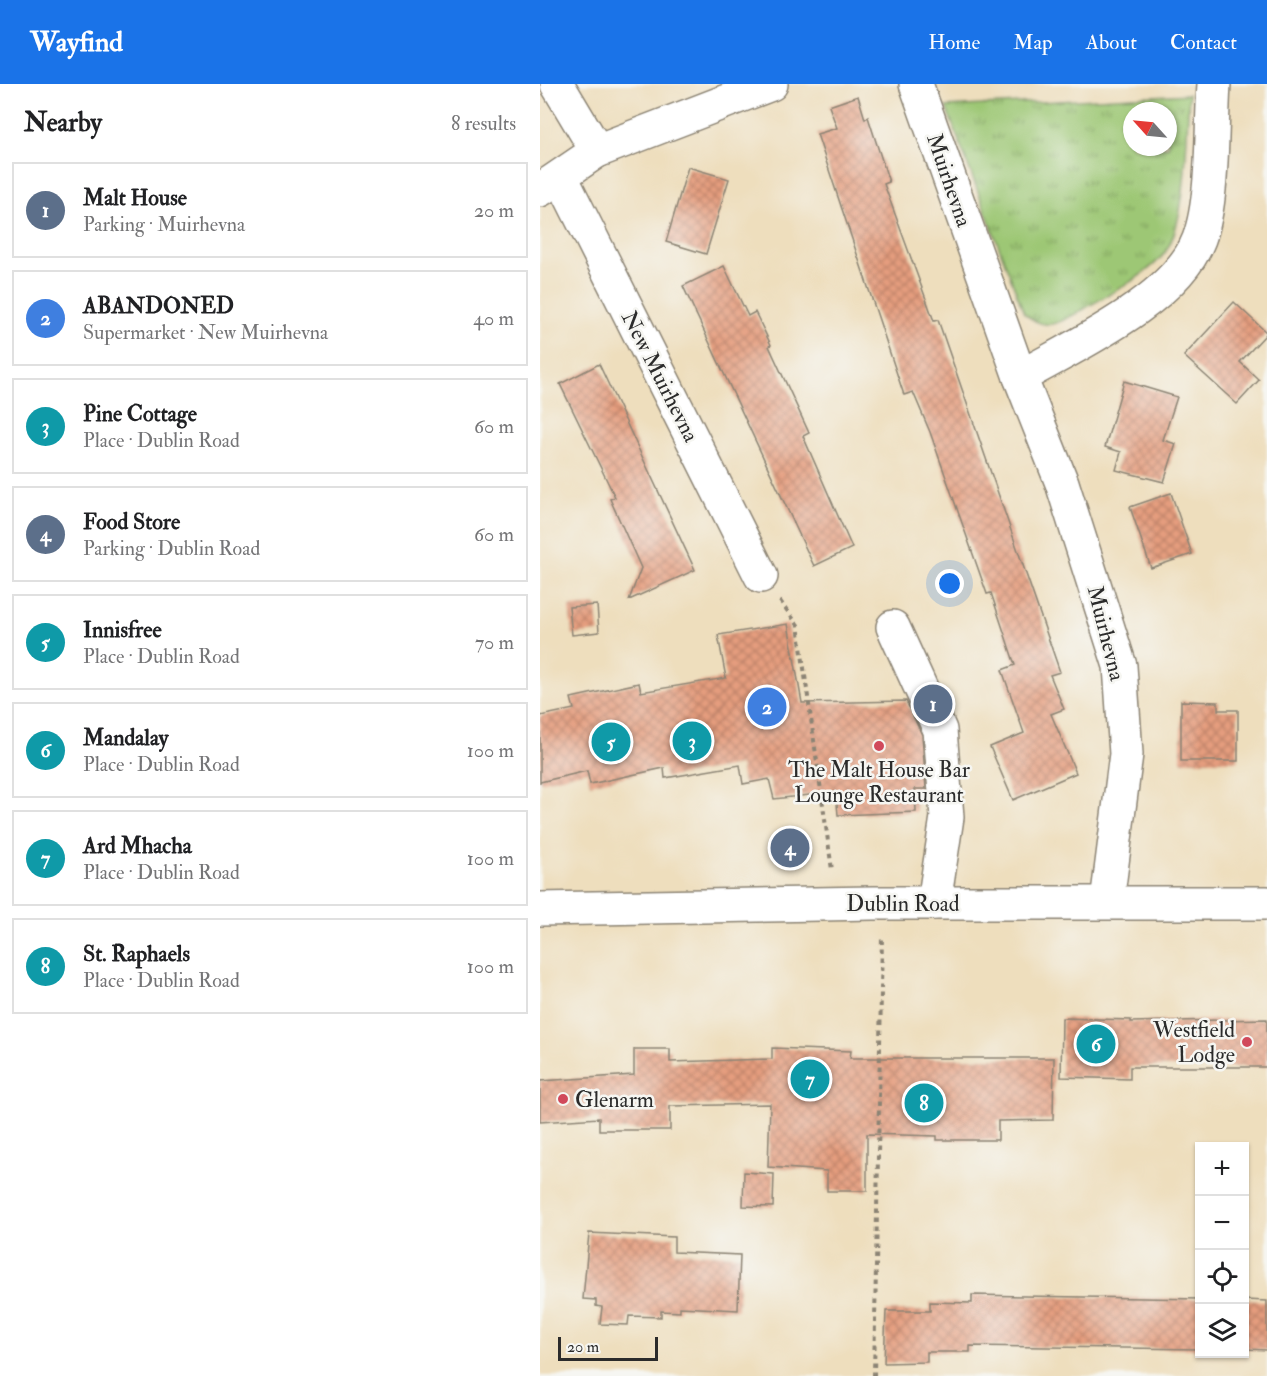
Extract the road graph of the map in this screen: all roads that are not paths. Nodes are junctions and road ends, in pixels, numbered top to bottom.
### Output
1 (557, 84) edge
2 (771, 84) edge
3 (916, 84) edge
4 (1214, 84) edge
5 (597, 151) junction
6 (551, 183) edge
7 (1020, 377) junction
8 (761, 576) road end
9 (893, 627) dead end
10 (1107, 902) junction
11 (933, 903) junction
12 (1267, 903) edge
13 (540, 909) edge

1 - 5 street
2 - 5 street, New Muirhevna
3 - 7 street, Muirhevna
4 - 7 street
5 - 6 street, New Muirhevna
6 - 8 street, New Muirhevna
7 - 10 street, Muirhevna
9 - 11 street
10 - 11 street, Dublin Road
10 - 12 street, Dublin Road
11 - 13 street, Dublin Road

